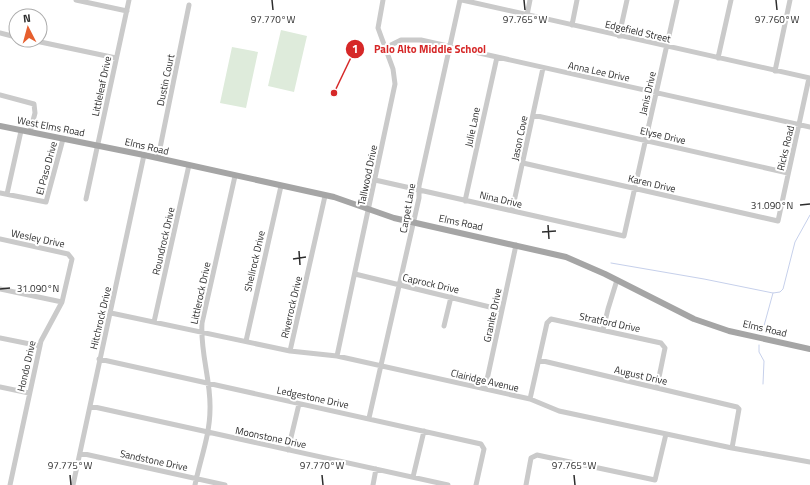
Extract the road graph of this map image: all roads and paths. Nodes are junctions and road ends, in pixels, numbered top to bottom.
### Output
1 (76, 0) edge
2 (129, 0) edge
3 (383, 0) edge
4 (461, 0) edge
5 (530, 0) edge
6 (577, 0) edge
7 (627, 0) edge
8 (677, 0) edge
9 (731, 0) edge
10 (790, 0) edge
11 (483, 2) edge
12 (189, 5) dead end
13 (127, 11) junction
14 (527, 15) junction
15 (572, 25) junction
16 (619, 36) junction
17 (48, 44) edge
18 (666, 46) junction
19 (450, 47) junction
20 (385, 48) junction
21 (496, 57) junction
22 (116, 58) junction
23 (718, 58) junction
24 (543, 68) junction
25 (775, 71) junction
26 (810, 78) edge
27 (656, 92) junction
28 (0, 95) edge
29 (533, 115) junction
30 (799, 125) junction
31 (0, 126) edge
32 (810, 127) edge
33 (21, 131) junction
34 (30, 132) junction
35 (63, 139) junction
36 (645, 140) junction
37 (97, 145) junction
38 (144, 155) junction
39 (158, 158) junction
40 (523, 163) junction
41 (189, 165) junction
42 (788, 173) junction
43 (235, 176) junction
44 (375, 180) junction
45 (280, 186) junction
46 (635, 188) junction
47 (419, 190) junction
48 (0, 193) edge
49 (7, 194) junction
50 (325, 196) junction
51 (86, 199) dead end
52 (465, 200) junction
53 (369, 208) junction
54 (512, 211) junction
55 (778, 221) joint
56 (414, 222) junction
57 (624, 236) joint
58 (0, 239) edge
59 (516, 245) junction
60 (72, 256) joint
61 (355, 274) junction
62 (617, 280) junction
63 (399, 284) junction
64 (0, 289) edge
65 (451, 297) junction
66 (62, 302) junction
67 (502, 310) junction
68 (111, 313) junction
69 (154, 322) junction
70 (444, 326) dead end
71 (604, 330) junction
72 (201, 332) junction
73 (0, 338) edge
74 (246, 341) junction
75 (40, 346) junction
76 (810, 349) edge
77 (290, 352) junction
78 (337, 356) junction
79 (99, 359) junction
80 (539, 360) junction
81 (381, 366) junction
82 (208, 383) junction
83 (0, 387) edge
84 (657, 387) junction
85 (485, 388) junction
86 (29, 393) junction
87 (530, 399) junction
88 (299, 404) junction
89 (90, 406) junction
90 (369, 418) junction
91 (424, 431) junction
92 (207, 432) junction
93 (666, 434) junction
94 (732, 448) junction
95 (288, 450) junction
96 (80, 453) junction
97 (810, 462) edge
98 (376, 469) junction
99 (413, 477) junction
100 (196, 479) junction
101 (10, 485) edge
102 (73, 485) edge
103 (195, 485) edge
104 (225, 485) edge
105 (373, 485) edge
106 (448, 485) edge
107 (476, 485) edge
108 (526, 485) edge

1 - 13 street
2 - 13 street, Littleleaf Drive
3 - 20 street, Tallwood Drive
4 - 11 street, Edgefield Street
4 - 19 street, Carpet Lane
5 - 14 street
6 - 15 street
7 - 16 street
8 - 18 street, Janis Drive
9 - 23 street
10 - 25 street
11 - 14 street, Edgefield Street
12 - 39 street, Dustin Court
13 - 22 street, Littleleaf Drive
14 - 15 street, Edgefield Street
15 - 16 street, Edgefield Street
16 - 18 street, Edgefield Street
17 - 22 street
18 - 23 street, Edgefield Street
18 - 27 street, Janis Drive
19 - 20 street, Anna Lee Drive
19 - 21 street, Anna Lee Drive
19 - 47 street, Carpet Lane
20 - 44 street, Tallwood Drive
21 - 24 street, Anna Lee Drive
21 - 52 street, Julie Lane
22 - 37 street, Littleleaf Drive
23 - 25 street, Edgefield Street
24 - 27 street, Anna Lee Drive
24 - 29 street, Jason Cove
25 - 26 street, Edgefield Street
26 - 30 street, Ricks Road
27 - 30 street, Anna Lee Drive
27 - 36 street, Janis Drive
28 - 34 street
29 - 36 street, Elyse Drive
29 - 40 street, Jason Cove
30 - 32 street, Anna Lee Drive
30 - 42 street, Ricks Road
31 - 33 main road, West Elms Road
33 - 34 main road, West Elms Road
33 - 49 street
34 - 35 main road, West Elms Road
35 - 37 main road, West Elms Road
35 - 49 street, El Paso Drive
36 - 42 street, Elyse Drive
36 - 46 street, Janis Drive
37 - 38 main road, Elms Road
37 - 51 street, Littleleaf Drive
38 - 39 main road, Elms Road
38 - 68 street, Hitchrock Drive
39 - 41 main road, Elms Road
40 - 46 street, Karen Drive
40 - 54 street, Jason Cove
41 - 43 main road, Elms Road
41 - 69 street, Roundrock Drive
42 - 55 street, Ricks Road
43 - 45 main road, Elms Road
43 - 72 street, Littlerock Drive
44 - 47 street, Nina Drive
44 - 53 street, Tallwood Drive
45 - 50 main road, Elms Road
45 - 74 street, Shellrock Drive
46 - 55 street, Karen Drive
46 - 57 street, Janis Drive
47 - 52 street, Nina Drive
47 - 56 street, Carpet Lane
48 - 49 street
50 - 53 main road, Elms Road
50 - 77 street, Riverrock Drive
52 - 54 street, Nina Drive
53 - 56 main road, Elms Road
53 - 61 street, Tallwood Drive
54 - 57 street, Nina Drive
56 - 59 main road, Elms Road
56 - 63 street, Carpet Lane
58 - 60 street, Wesley Drive
59 - 62 main road, Elms Road
59 - 67 street, Granite Drive
60 - 66 street, Hondo Drive
61 - 63 street, Caprock Drive
61 - 78 street, Tallwood Drive
62 - 71 street
62 - 76 main road, Elms Road
63 - 65 street, Caprock Drive
63 - 81 street, Carpet Lane
64 - 66 street
65 - 67 street, Caprock Drive
65 - 70 street
66 - 75 street, Hondo Drive
67 - 85 street, Granite Drive
68 - 69 street
68 - 79 street, Hitchrock Drive
69 - 72 street, Clairidge Avenue
71 - 80 street, Stratford Drive
71 - 84 street, Stratford Drive
72 - 74 street, Clairidge Avenue
72 - 82 street, Littlerock Drive
73 - 75 street
74 - 77 street, Clairidge Avenue
75 - 86 street, Hondo Drive
77 - 78 street, Clairidge Avenue
78 - 81 street, Clairidge Avenue
79 - 82 street, Ledgestone Drive
79 - 89 street, Hitchrock Drive
80 - 84 street, August Drive
80 - 87 street
81 - 85 street, Clairidge Avenue
81 - 90 street, Carpet Lane
82 - 88 street, Ledgestone Drive
82 - 92 street, Littlerock Drive
83 - 86 street
84 - 94 street, August Drive
85 - 87 street, Clairidge Avenue
86 - 101 street, Hondo Drive
87 - 93 street, Clairidge Avenue
88 - 90 street, Ledgestone Drive
88 - 95 street
89 - 92 street, Moonstone Drive
89 - 96 street, Hitchrock Drive
90 - 91 street, Ledgestone Drive
91 - 99 street
91 - 107 street, Ledgestone Drive
92 - 95 street, Moonstone Drive
92 - 100 street, Littlerock Drive
93 - 94 street, Clairidge Avenue
93 - 108 street
94 - 97 street, Clairidge Avenue
95 - 98 street, Moonstone Drive
96 - 100 street, Sandstone Drive
96 - 102 street, Hitchrock Drive
98 - 99 street, Moonstone Drive
98 - 105 street
99 - 106 street, Moonstone Drive
100 - 103 street, Littlerock Drive
100 - 104 street, Sandstone Drive

